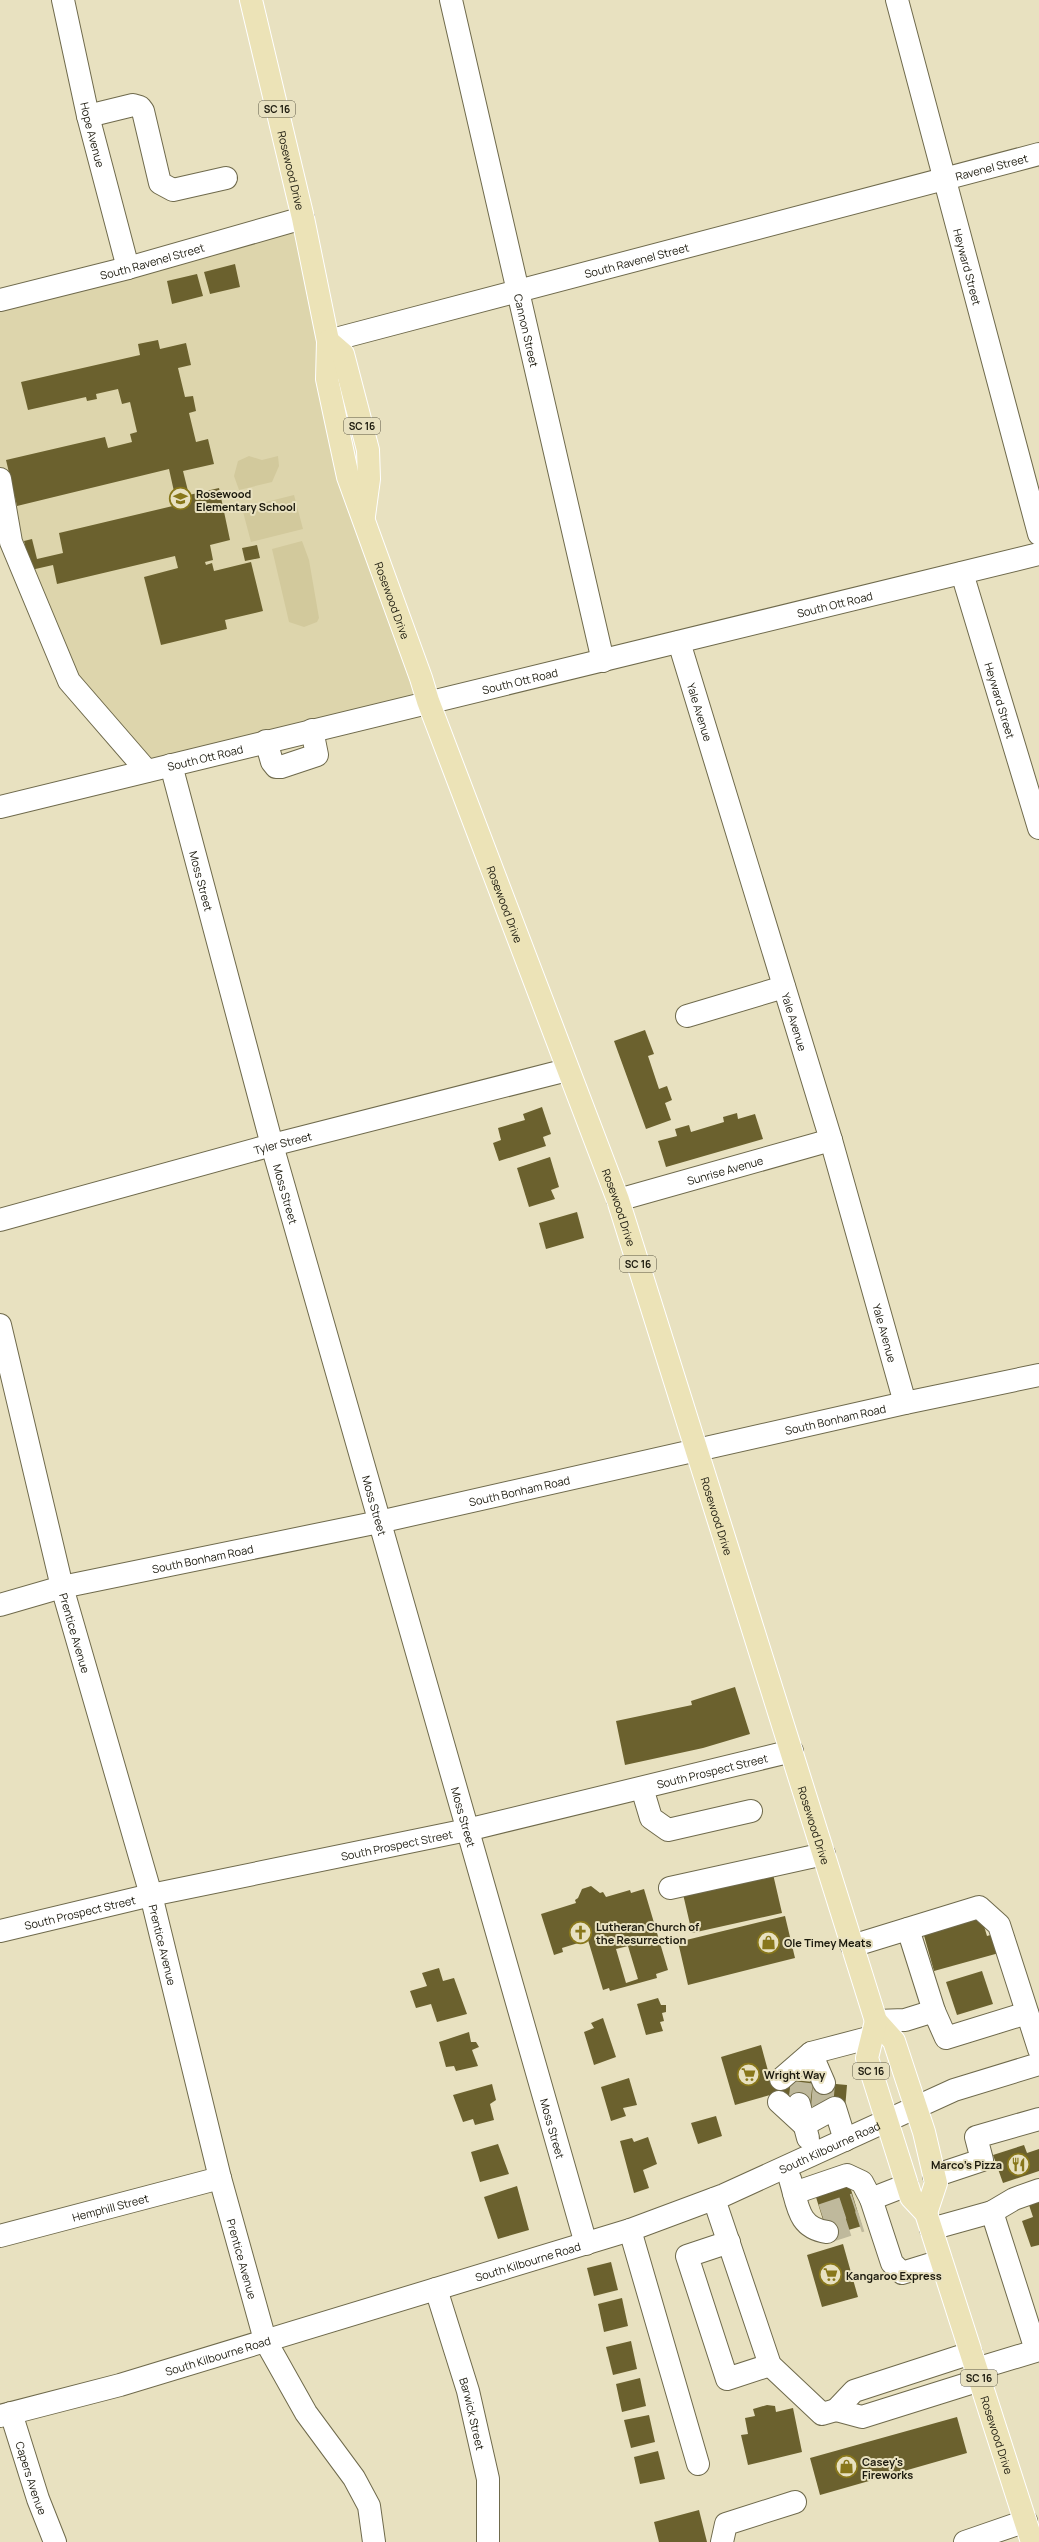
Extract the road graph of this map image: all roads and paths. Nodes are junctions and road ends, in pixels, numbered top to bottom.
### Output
1 (63, 0) edge
2 (252, 0) edge
3 (451, 0) edge
4 (897, 0) edge
5 (88, 116) junction
6 (1039, 154) edge
7 (226, 178) dead end
8 (945, 179) junction
9 (304, 218) junction
10 (128, 268) junction
11 (518, 291) junction
12 (0, 300) edge
13 (328, 341) junction
14 (0, 479) edge
15 (1039, 534) edge
16 (1039, 554) edge
17 (962, 573) junction
18 (679, 642) junction
19 (603, 661) junction
20 (428, 701) junction
21 (312, 730) junction
22 (266, 741) junction
23 (171, 765) junction
24 (147, 771) junction
25 (0, 807) edge
26 (1039, 828) edge
27 (784, 987) junction
28 (687, 1016) dead end
29 (567, 1070) junction
30 (831, 1140) junction
31 (272, 1145) junction
32 (618, 1200) junction
33 (0, 1220) edge
34 (0, 1325) edge
35 (1038, 1379) edge
36 (905, 1403) junction
37 (696, 1451) junction
38 (380, 1522) junction
39 (62, 1587) junction
40 (0, 1605) edge
41 (792, 1751) junction
42 (642, 1788) junction
43 (751, 1811) dead end
44 (468, 1830) junction
45 (824, 1854) junction
46 (670, 1888) dead end
47 (151, 1895) junction
48 (908, 1929) junction
49 (0, 1931) edge
50 (852, 1946) junction
51 (934, 2011) junction
52 (1028, 2013) junction
53 (874, 2029) junction
54 (1039, 2049) edge
55 (811, 2053) junction
56 (1039, 2064) edge
57 (792, 2080) tunnel mouth
58 (831, 2084) tunnel mouth
59 (916, 2106) junction
60 (822, 2107) dead end
61 (794, 2110) junction
62 (1039, 2120) edge
63 (885, 2121) junction
64 (845, 2140) junction
65 (814, 2154) junction
66 (786, 2167) junction
67 (934, 2176) junction
68 (220, 2178) junction
69 (907, 2185) junction
70 (1039, 2190) edge
71 (794, 2193) junction
72 (714, 2199) junction
73 (862, 2208) junction
74 (992, 2212) junction
75 (928, 2221) junction
76 (817, 2223) dead end
77 (630, 2230) junction
78 (0, 2236) edge
79 (729, 2242) junction
80 (586, 2244) junction
81 (941, 2261) junction
82 (436, 2289) junction
83 (265, 2340) junction
84 (1038, 2350) edge
85 (770, 2365) junction
86 (976, 2367) junction
87 (836, 2410) junction
88 (6, 2414) edge
89 (698, 2464) dead end
90 (795, 2502) dead end
91 (1026, 2521) junction
92 (55, 2542) edge
93 (374, 2542) edge
94 (488, 2542) edge
95 (722, 2542) edge
96 (965, 2542) edge
97 (1032, 2542) edge

1 - 5 street, Hope Avenue
2 - 9 main road, Rosewood Drive / SC 16
3 - 11 street, Cannon Street
4 - 8 street, Heyward Street
5 - 7 street
5 - 10 street, Hope Avenue
6 - 8 street, Ravenel Street
8 - 11 street, South Ravenel Street
8 - 15 street, Heyward Street
9 - 10 street, South Ravenel Street
9 - 13 main road, Rosewood Drive / SC 16
10 - 12 street, South Ravenel Street
11 - 13 street, South Ravenel Street
11 - 19 street, Cannon Street
13 - 20 main road, Rosewood Drive / SC 16
14 - 24 street
16 - 17 street, South Ott Road
17 - 18 street, South Ott Road
17 - 26 street, Heyward Street
18 - 19 street, South Ott Road
18 - 27 street, Yale Avenue
19 - 20 street, South Ott Road
20 - 21 street, South Ott Road
20 - 29 main road, Rosewood Drive / SC 16
21 - 22 street, South Ott Road
21 - 22 street
22 - 23 street, South Ott Road
23 - 24 street, South Ott Road
23 - 31 street, Moss Street
24 - 25 street, South Ott Road
27 - 28 street
27 - 30 street, Yale Avenue
29 - 31 street, Tyler Street
29 - 32 main road, Rosewood Drive / SC 16
30 - 32 street, Sunrise Avenue
30 - 36 street, Yale Avenue
31 - 33 street, Tyler Street
31 - 38 street, Moss Street
32 - 37 main road, Rosewood Drive / SC 16
34 - 39 street, Prentice Avenue
35 - 36 street, South Bonham Road
36 - 37 street, South Bonham Road
37 - 38 street, South Bonham Road
37 - 41 main road, Rosewood Drive / SC 16
38 - 39 street, South Bonham Road
38 - 44 street, Moss Street
39 - 40 street, South Bonham Road
39 - 47 street, Prentice Avenue
41 - 42 street, South Prospect Street
41 - 45 main road, Rosewood Drive / SC 16
42 - 43 street
42 - 44 street, South Prospect Street
44 - 47 street, South Prospect Street
44 - 80 street, Moss Street
45 - 46 street
45 - 50 main road, Rosewood Drive / SC 16
47 - 49 street, South Prospect Street
47 - 68 street, Prentice Avenue
48 - 50 street
48 - 51 street
48 - 52 street
50 - 53 main road, Rosewood Drive / SC 16
51 - 52 street
51 - 53 street
52 - 54 street
53 - 55 street
53 - 59 main road, Rosewood Drive / SC 16
53 - 63 main road, Rosewood Drive / SC 16
55 - 57 street
55 - 58 street
56 - 59 street, South Kilbourne Road
59 - 63 street, South Kilbourne Road
59 - 67 main road, Rosewood Drive / SC 16
60 - 61 street
61 - 64 street
61 - 65 street
62 - 67 street
63 - 64 street, South Kilbourne Road
63 - 69 main road, Rosewood Drive / SC 16
64 - 65 street, South Kilbourne Road
65 - 66 street, South Kilbourne Road
66 - 71 street
66 - 72 street, South Kilbourne Road
67 - 75 main road, Rosewood Drive / SC 16
68 - 78 street, Hemphill Street
68 - 83 street, Prentice Avenue
69 - 73 street
69 - 75 main road, Rosewood Drive / SC 16
70 - 74 street
71 - 73 street
71 - 76 street
72 - 77 street, South Kilbourne Road
72 - 79 street
73 - 81 street
74 - 75 street
74 - 84 street
75 - 81 main road, Rosewood Drive / SC 16
77 - 80 street, South Kilbourne Road
77 - 89 street
79 - 85 street
79 - 85 street
80 - 82 street, South Kilbourne Road
81 - 86 main road, Rosewood Drive / SC 16
82 - 83 street, South Kilbourne Road
82 - 94 street, Barwick Street
83 - 88 street, South Kilbourne Road
83 - 93 street, Prentice Avenue
84 - 86 street
85 - 87 street
86 - 87 street
86 - 87 street
86 - 91 main road, Rosewood Drive / SC 16
88 - 92 street, Capers Avenue
90 - 95 street
91 - 96 street
91 - 97 main road, Rosewood Drive / SC 16

